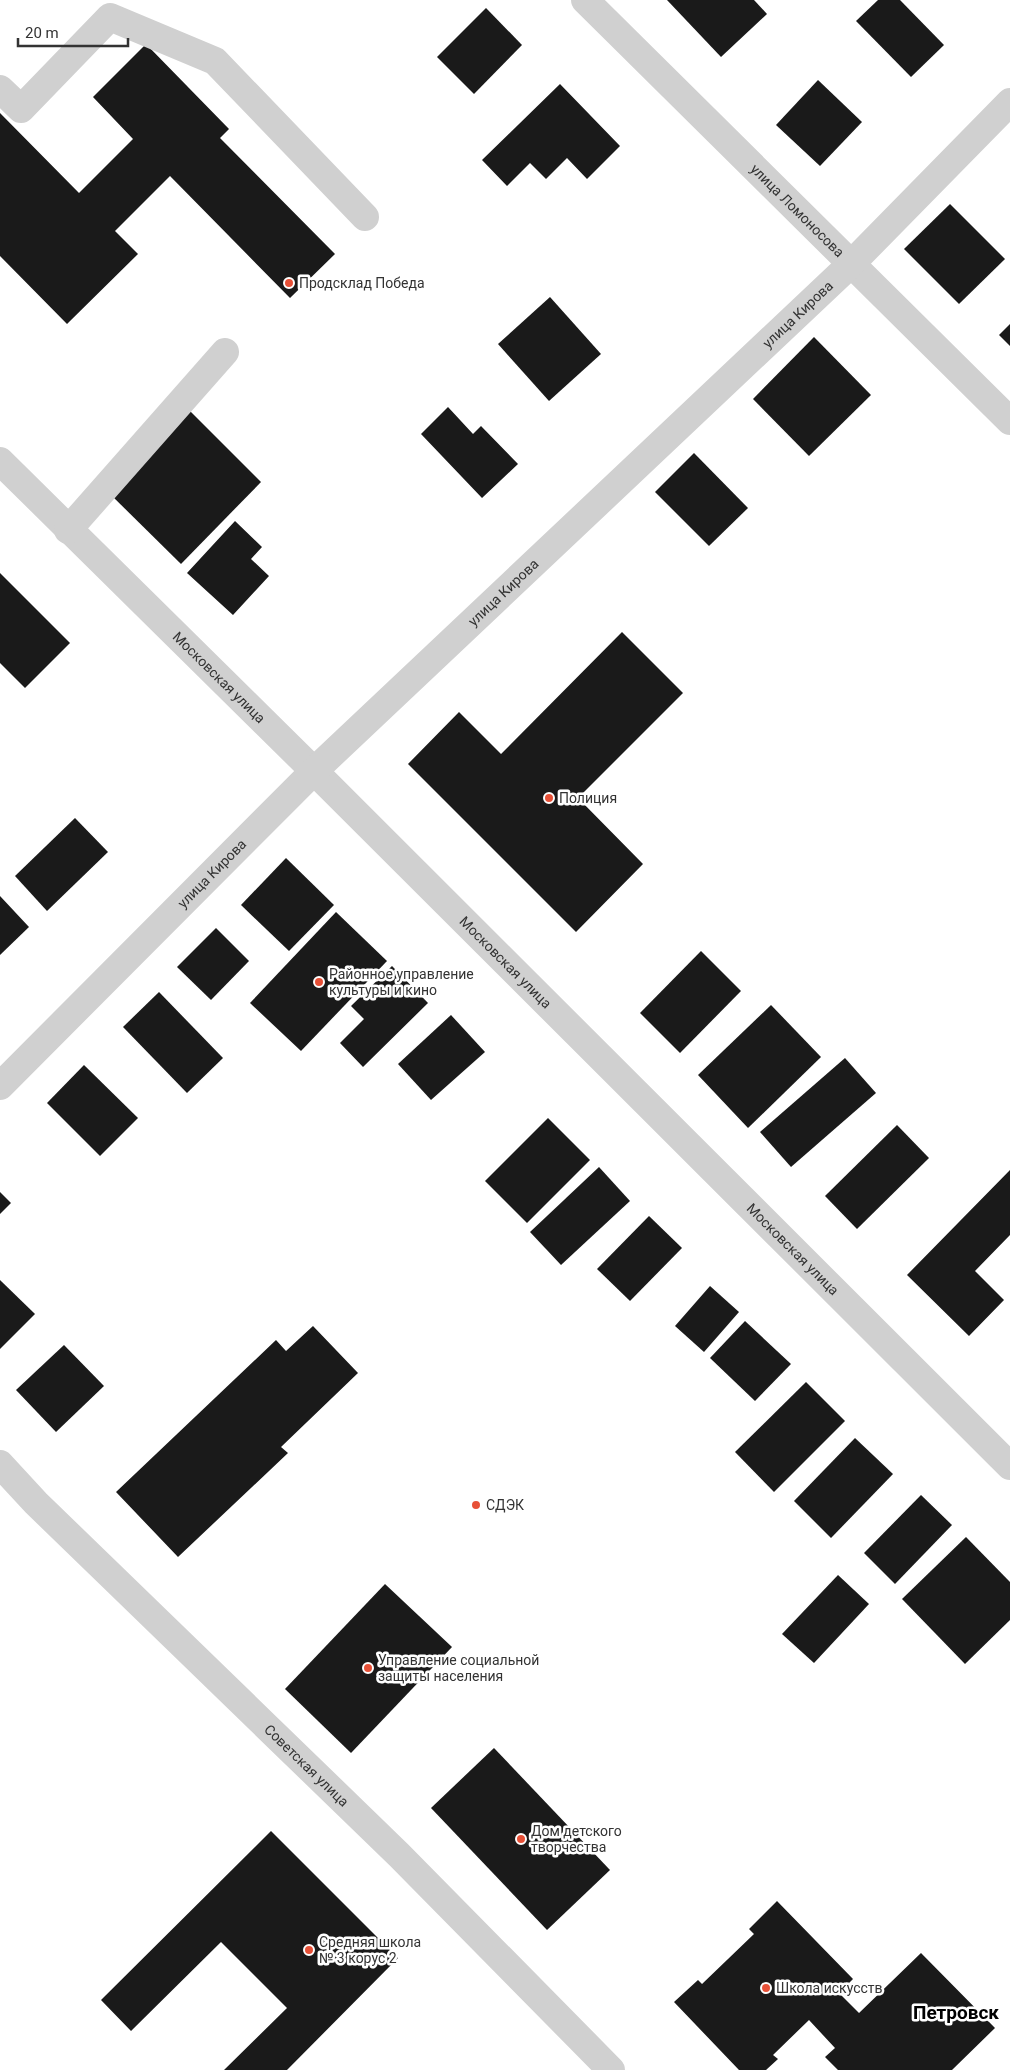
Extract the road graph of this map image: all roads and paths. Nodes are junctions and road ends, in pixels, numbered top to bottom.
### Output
1 (585, 0) edge
2 (0, 89) edge
3 (1010, 102) edge
4 (365, 217) dead end
5 (852, 263) junction
6 (225, 352) dead end
7 (1010, 421) edge
8 (2, 467) edge
9 (68, 530) junction
10 (314, 771) junction
11 (0, 1086) edge
12 (0, 1464) edge
13 (1010, 1466) edge
14 (611, 2070) edge

1 - 5 street, улица Ломоносова
2 - 4 street
3 - 5 street, улица Кирова
5 - 7 street, улица Ломоносова
5 - 10 street, улица Кирова
6 - 9 street
8 - 9 street, Московская улица
9 - 10 street, Московская улица
10 - 11 street, улица Кирова
10 - 13 street, Московская улица
12 - 14 street, Советская улица

